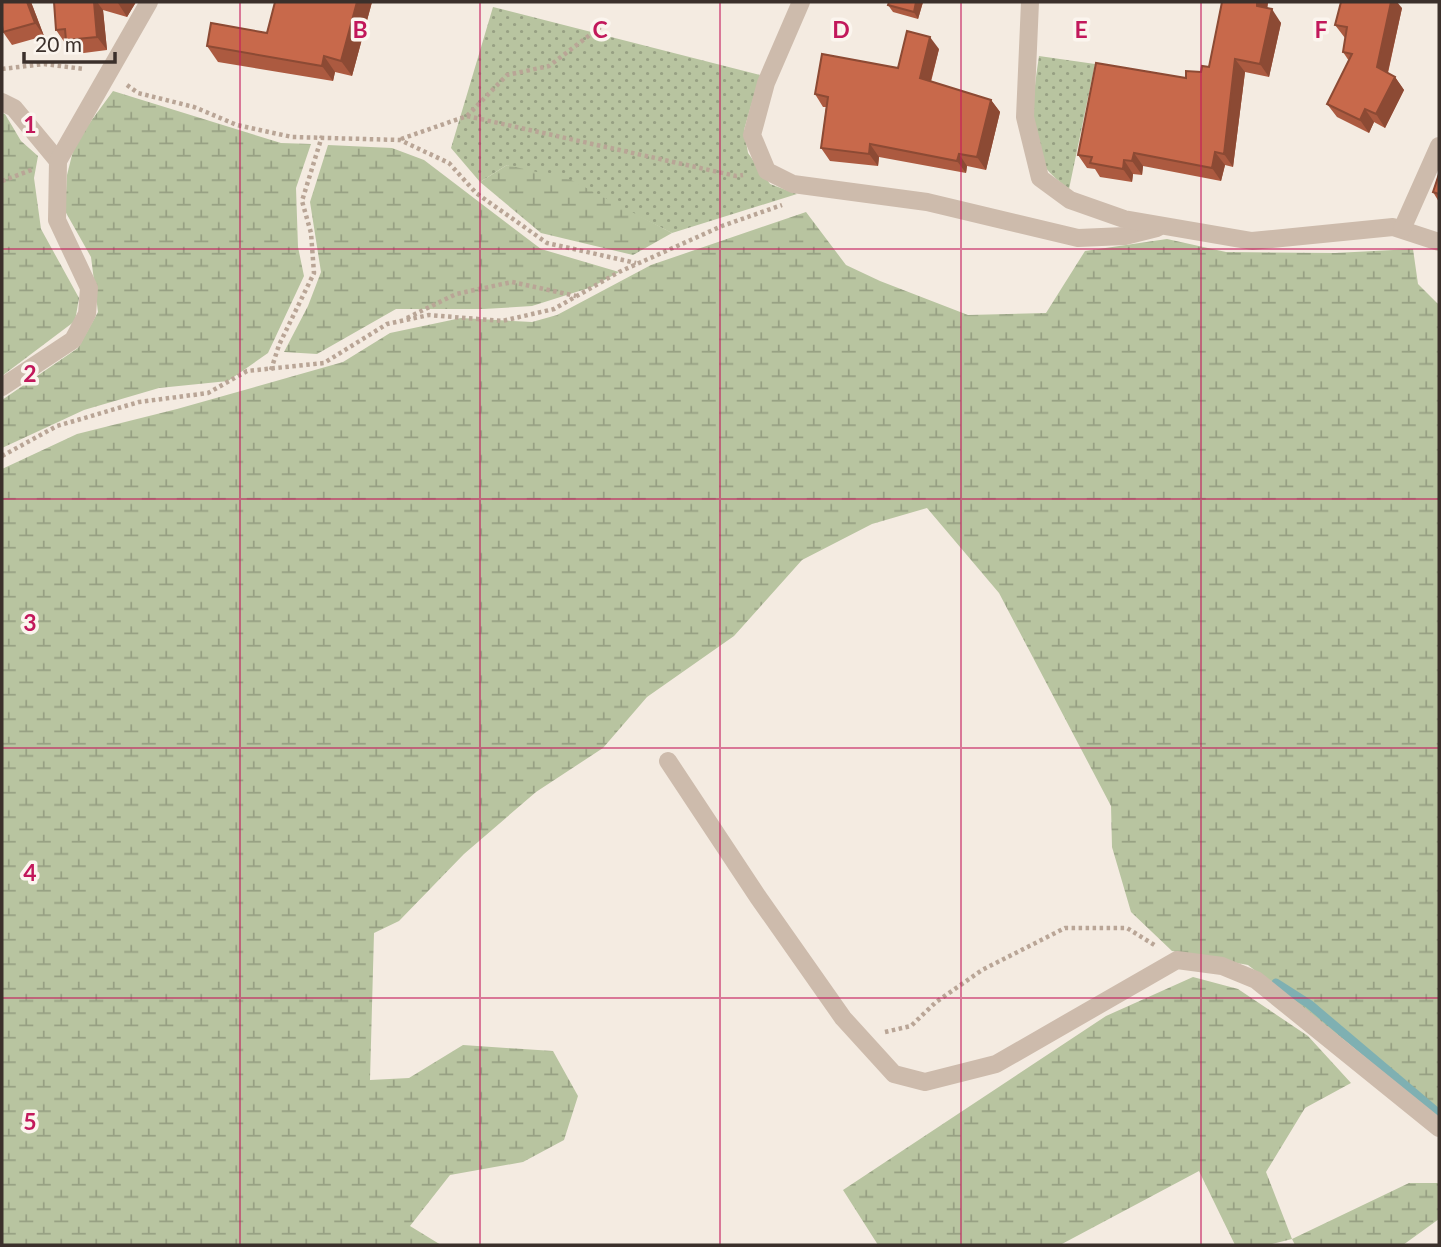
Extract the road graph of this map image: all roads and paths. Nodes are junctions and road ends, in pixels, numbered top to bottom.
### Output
1 (149, 2) edge
2 (801, 2) edge
3 (1030, 2) edge
4 (607, 22) dead end
5 (2, 69) edge
6 (108, 71) junction
7 (2, 102) edge
8 (467, 116) junction
9 (322, 136) junction
10 (400, 140) junction
11 (1439, 146) edge
12 (58, 161) junction
13 (766, 171) junction
14 (2, 181) edge
15 (791, 202) dead end
16 (1166, 226) junction
17 (1402, 229) junction
18 (1439, 242) edge
19 (638, 263) junction
20 (576, 296) junction
21 (400, 321) junction
22 (271, 370) junction
23 (2, 387) edge
24 (2, 456) edge
25 (668, 761) dead end
26 (1177, 960) junction
27 (860, 1037) junction
28 (1439, 1128) edge

1 - 6 street
2 - 13 street
3 - 16 street
4 - 8 path
5 - 6 path
6 - 9 path
6 - 12 street
7 - 12 street
8 - 10 path
8 - 13 path
9 - 10 path
9 - 22 path
10 - 19 path
11 - 17 street
12 - 14 path
12 - 23 street
13 - 16 street
15 - 19 path
16 - 17 street
17 - 18 street
19 - 20 path
20 - 21 path
20 - 21 path
21 - 22 path
22 - 24 path
25 - 27 street
26 - 27 path
26 - 27 street
26 - 28 street

